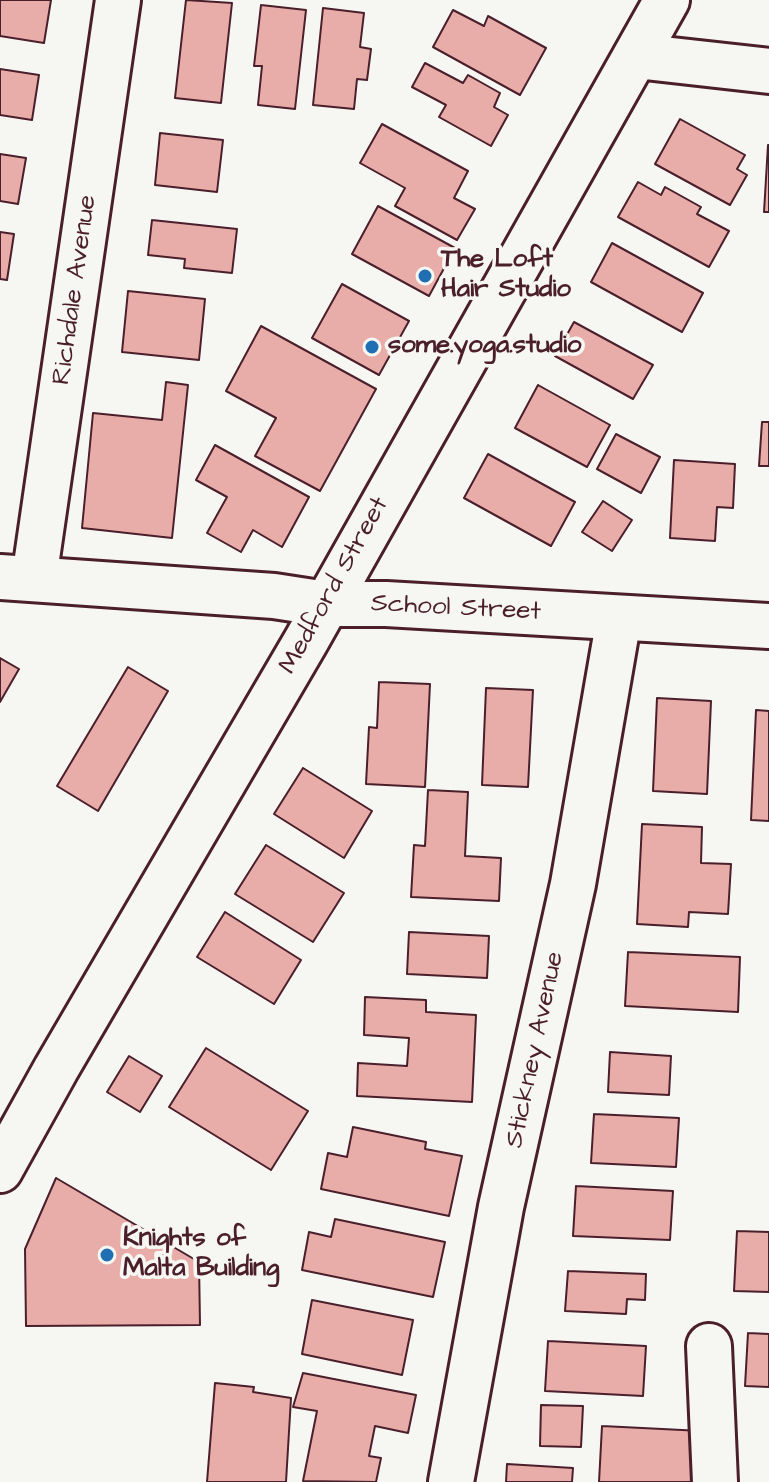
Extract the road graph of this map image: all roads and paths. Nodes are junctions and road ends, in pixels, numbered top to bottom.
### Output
1 (118, 0) edge
2 (667, 0) edge
3 (636, 56) junction
4 (769, 71) edge
5 (17, 578) edge
6 (326, 604) junction
7 (619, 618) junction
8 (769, 626) edge
9 (0, 1170) edge
10 (709, 1346) dead end
11 (451, 1482) edge
12 (715, 1482) edge

1 - 5 street, Richdale Avenue
2 - 3 street, Medford Street
3 - 4 street
3 - 6 street, Medford Street
5 - 6 street, School Street
6 - 7 street, School Street
6 - 9 street, Medford Street
7 - 8 street, School Street
7 - 11 street, Stickney Avenue
10 - 12 street

